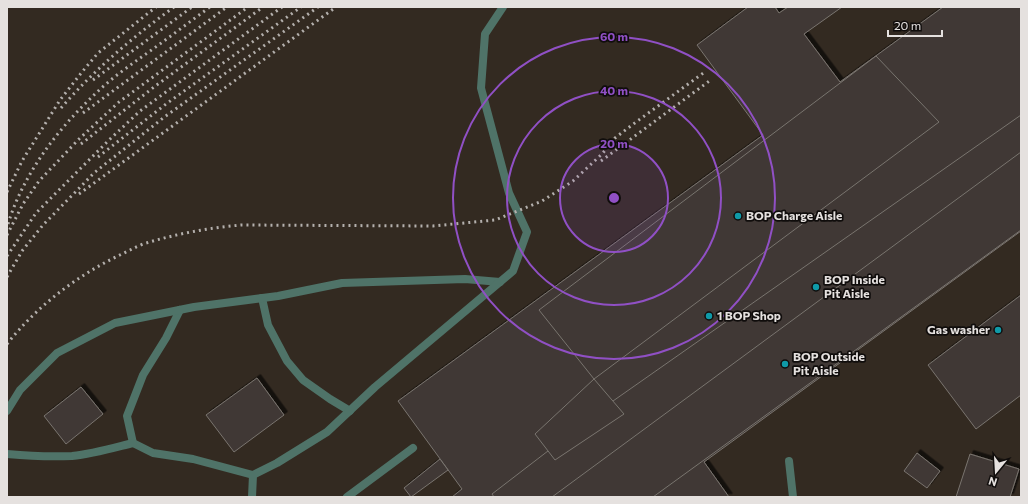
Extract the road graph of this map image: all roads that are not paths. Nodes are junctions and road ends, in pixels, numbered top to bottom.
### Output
1 (503, 7) edge
2 (500, 282) junction
3 (262, 298) junction
4 (180, 310) junction
5 (7, 411) edge
6 (350, 411) junction
7 (133, 443) junction
8 (413, 448) dead end
9 (7, 454) edge
10 (789, 461) dead end
11 (253, 475) junction
12 (252, 497) edge
13 (346, 497) edge
14 (793, 497) edge

1 - 2 lane
2 - 3 lane
2 - 6 lane
3 - 4 lane
3 - 6 lane
4 - 5 lane
4 - 7 lane
6 - 11 lane
7 - 9 lane
7 - 11 lane
8 - 13 lane
10 - 14 lane
11 - 12 lane

